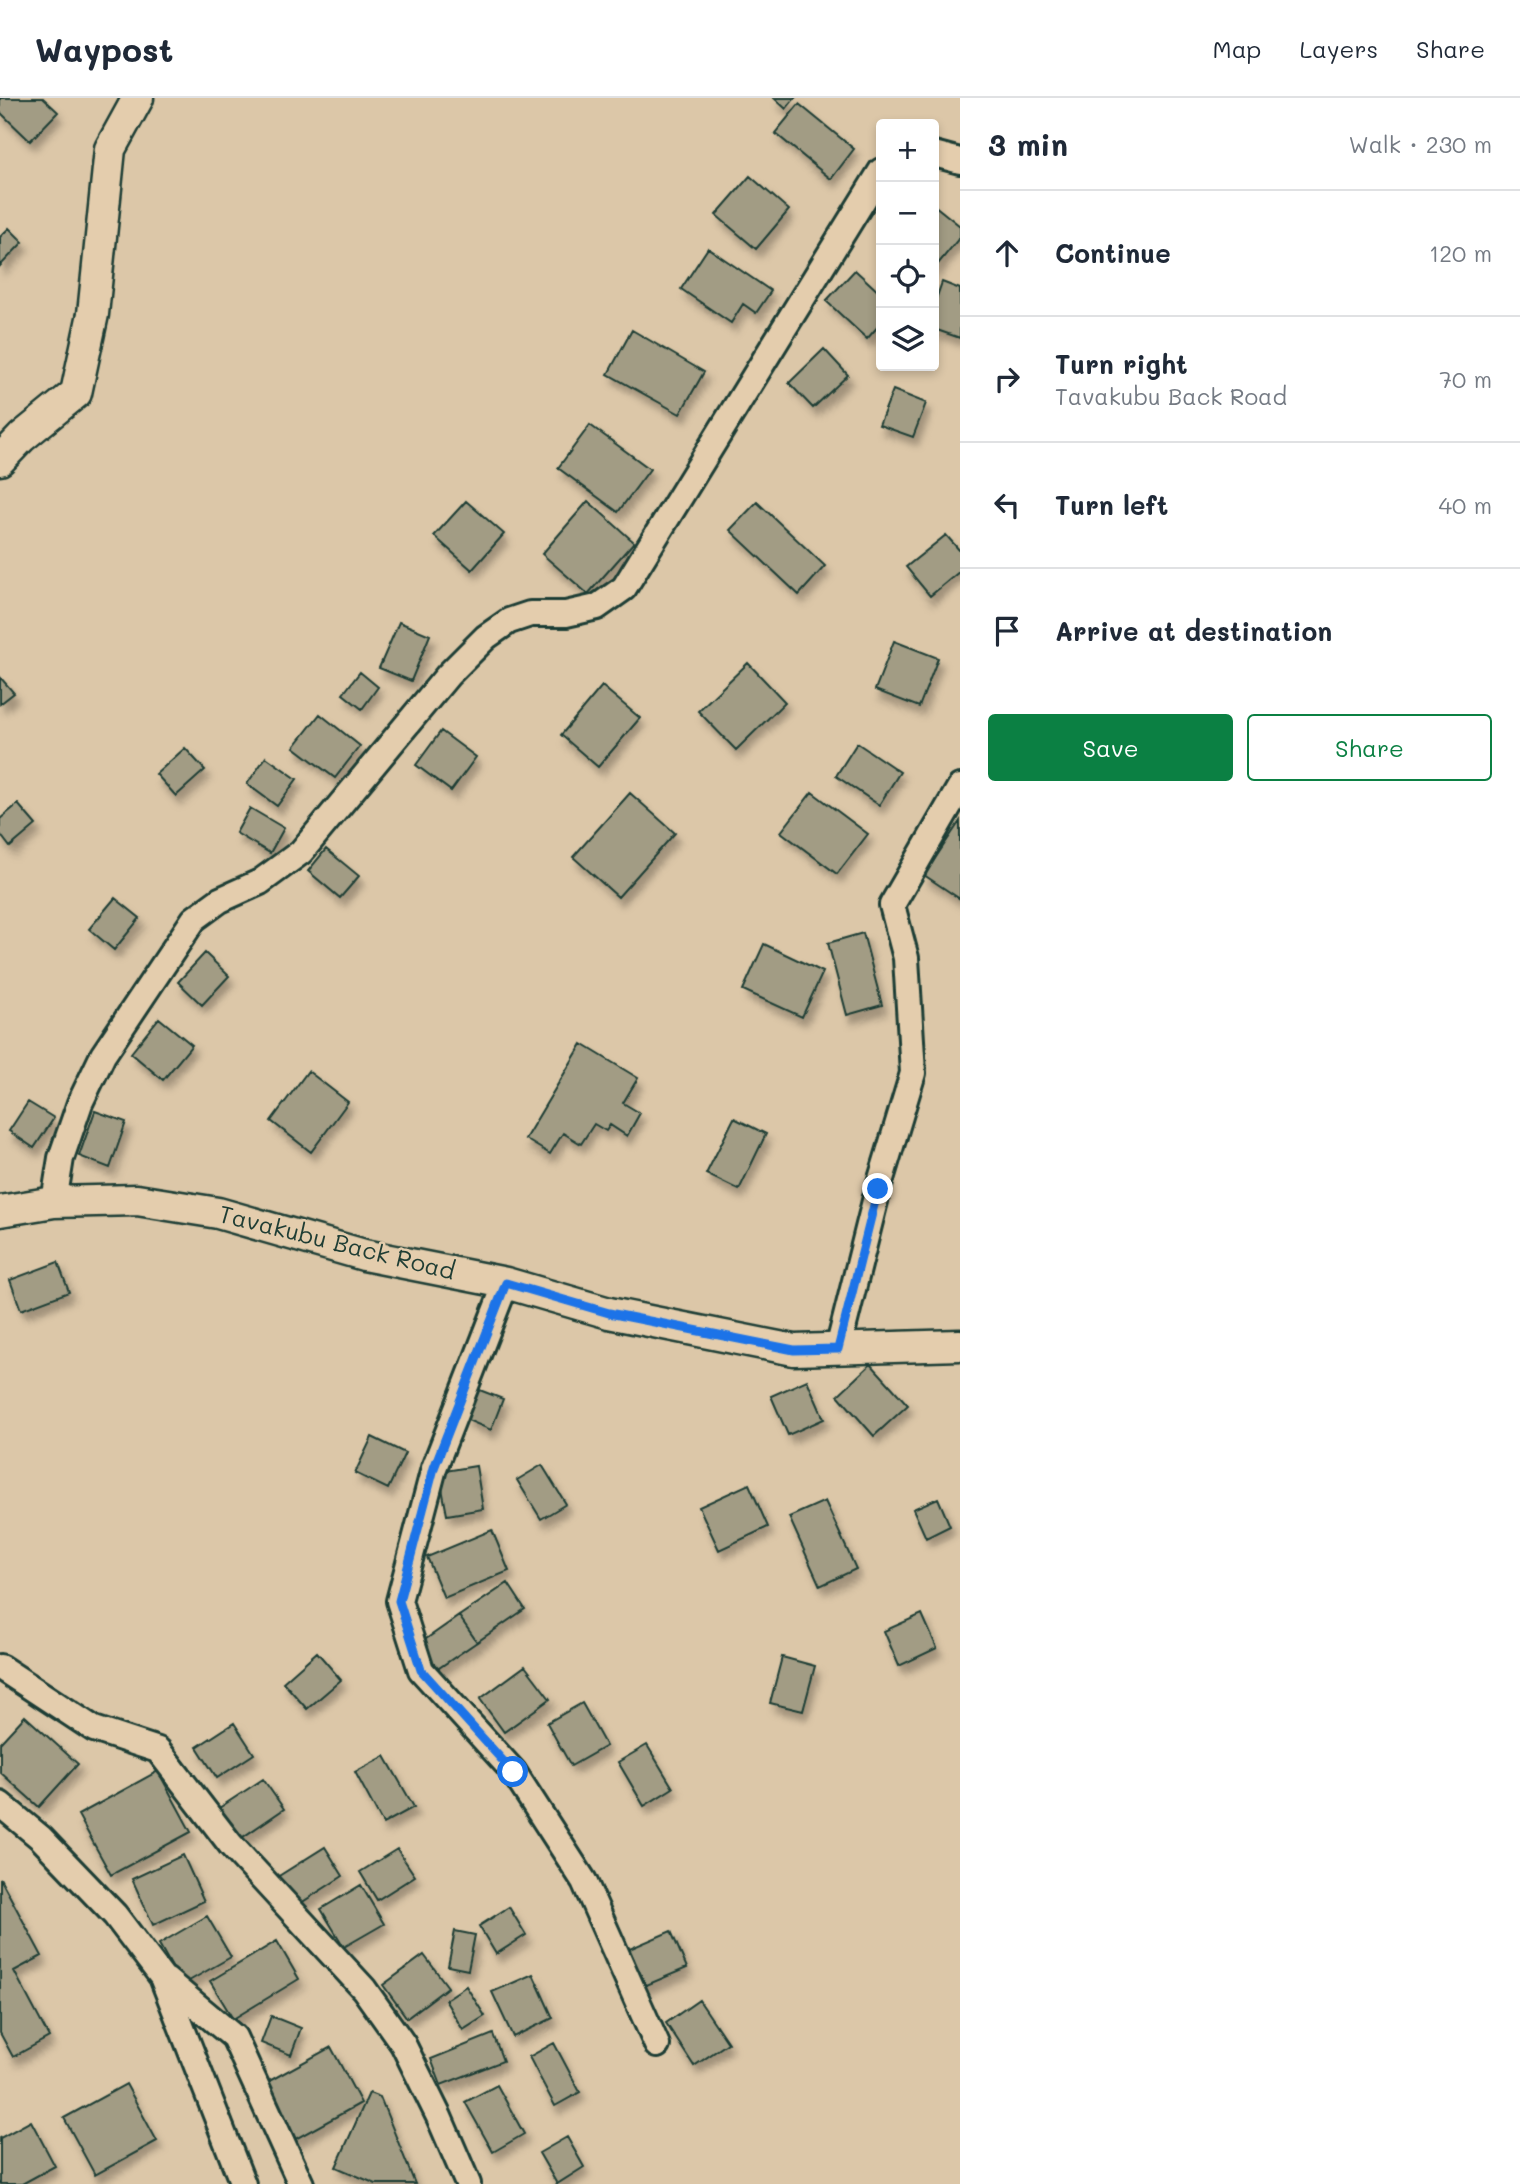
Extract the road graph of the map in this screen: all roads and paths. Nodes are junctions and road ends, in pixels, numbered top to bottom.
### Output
1 (138, 98) edge
2 (939, 155) edge
3 (960, 161) edge
4 (876, 179) edge
5 (0, 460) edge
6 (960, 787) edge
7 (54, 1202) junction
8 (0, 1211) edge
9 (506, 1283) junction
10 (960, 1345) edge
11 (838, 1349) junction
12 (0, 1667) edge
13 (0, 1804) edge
14 (162, 1977) junction
15 (657, 2045) dead end
16 (243, 2184) edge
17 (302, 2184) edge
18 (468, 2184) edge

1 - 5 street
2 - 3 street
4 - 7 street
6 - 11 street
7 - 8 street, Tavakubu Back Road
7 - 9 street, Tavakubu Back Road
9 - 11 street, Tavakubu Back Road
9 - 15 street
10 - 11 street, Tavakubu Back Road
12 - 18 street
13 - 14 street
14 - 16 street
14 - 17 street

